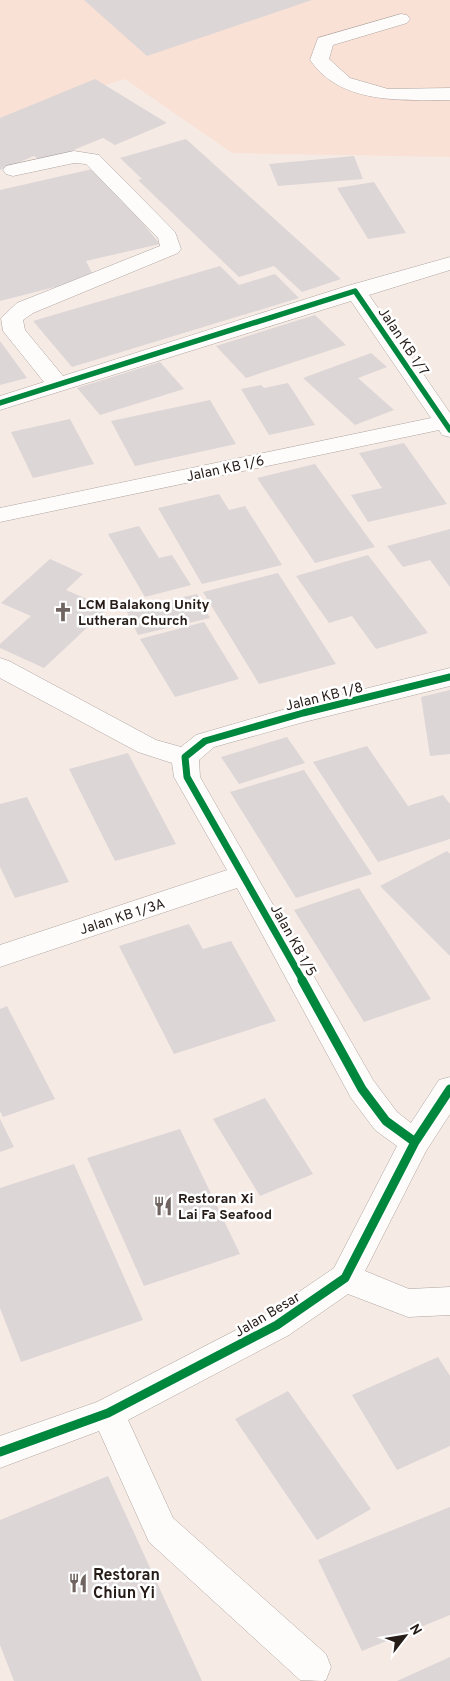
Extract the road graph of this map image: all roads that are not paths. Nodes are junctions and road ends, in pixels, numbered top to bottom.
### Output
1 (401, 19) dead end
2 (450, 94) edge
3 (13, 170) dead end
4 (450, 263) edge
5 (355, 291) junction
6 (58, 385) junction
7 (0, 403) edge
8 (448, 425) edge
9 (0, 516) edge
10 (0, 667) edge
11 (450, 677) edge
12 (195, 749) junction
13 (244, 876) junction
14 (0, 956) edge
15 (450, 1089) edge
16 (415, 1142) junction
17 (345, 1278) junction
18 (450, 1301) edge
19 (108, 1413) junction
20 (0, 1452) edge
21 (312, 1667) dead end

1 - 2 street
3 - 6 street
4 - 5 street
5 - 6 street
5 - 8 street, Jalan KB 1/7
6 - 7 street
8 - 9 street, Jalan KB 1/6
10 - 12 street
11 - 12 street, Jalan KB 1/8
12 - 13 street, Jalan KB 1/5
13 - 14 street, Jalan KB 1/3A
13 - 16 street, Jalan KB 1/5
15 - 16 street, Jalan Besar
16 - 17 street, Jalan Besar
17 - 18 street
17 - 19 street, Jalan Besar
19 - 20 street, Jalan Besar
19 - 21 street

